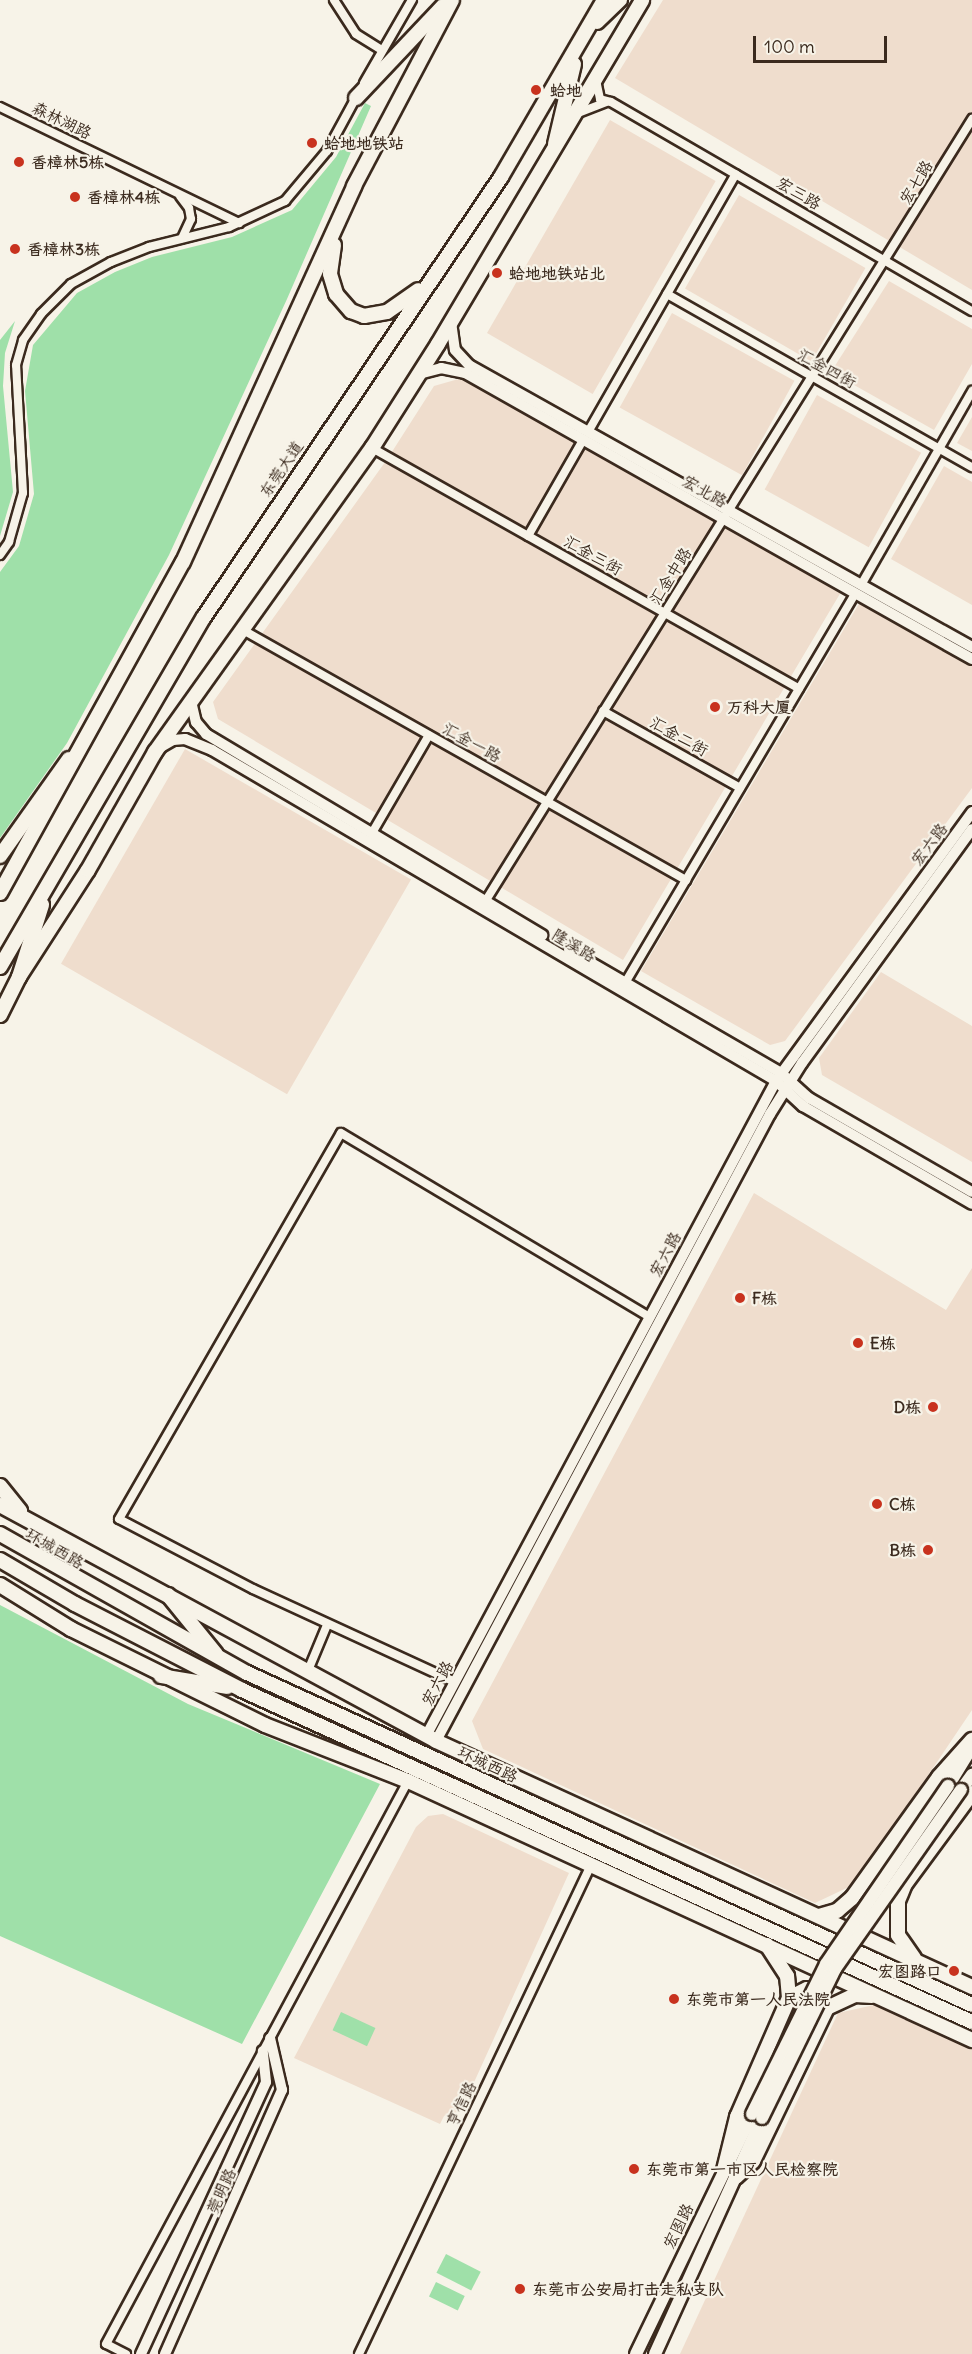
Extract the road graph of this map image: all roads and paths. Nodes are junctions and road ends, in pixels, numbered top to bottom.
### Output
1 (334, 0) edge
2 (412, 0) edge
3 (451, 0) edge
4 (604, 0) edge
5 (620, 0) edge
6 (642, 0) edge
7 (591, 27) junction
8 (382, 50) junction
9 (578, 51) junction
10 (596, 77) junction
11 (356, 98) junction
12 (611, 102) junction
13 (0, 107) edge
14 (570, 119) junction
15 (972, 119) edge
16 (555, 144) junction
17 (736, 174) junction
18 (175, 192) junction
19 (239, 223) junction
20 (337, 225) junction
21 (182, 238) junction
22 (886, 261) junction
23 (435, 274) junction
24 (667, 294) junction
25 (972, 311) edge
26 (451, 322) junction
27 (419, 374) junction
28 (812, 377) junction
29 (972, 390) edge
30 (586, 436) junction
31 (372, 448) junction
32 (939, 448) junction
33 (972, 467) edge
34 (725, 514) junction
35 (528, 536) junction
36 (0, 555) edge
37 (858, 589) junction
38 (664, 613) junction
39 (243, 630) junction
40 (972, 647) edge
41 (972, 659) edge
42 (799, 689) junction
43 (191, 701) junction
44 (108, 703) junction
45 (603, 711) junction
46 (429, 735) junction
47 (155, 752) junction
48 (740, 788) junction
49 (547, 802) junction
50 (972, 812) edge
51 (972, 829) edge
52 (372, 833) junction
53 (0, 856) edge
54 (50, 880) junction
55 (686, 880) junction
56 (0, 892) edge
57 (483, 904) junction
58 (0, 967) edge
59 (19, 977) junction
60 (625, 983) junction
61 (0, 1015) edge
62 (778, 1077) junction
63 (788, 1086) junction
64 (972, 1192) edge
65 (972, 1204) edge
66 (648, 1316) junction
67 (0, 1486) edge
68 (0, 1505) edge
69 (33, 1522) junction
70 (0, 1534) edge
71 (0, 1560) edge
72 (3, 1588) edge
73 (168, 1595) junction
74 (327, 1624) junction
75 (221, 1660) junction
76 (307, 1672) junction
77 (161, 1676) junction
78 (455, 1682) junction
79 (242, 1690) junction
80 (431, 1739) junction
81 (972, 1740) edge
82 (972, 1747) edge
83 (972, 1775) edge
84 (408, 1781) junction
85 (960, 1790) edge
86 (590, 1867) junction
87 (865, 1881) junction
88 (898, 1901) junction
89 (819, 1916) junction
90 (764, 1942) junction
91 (918, 1962) junction
92 (972, 1987) edge
93 (878, 1997) junction
94 (789, 1998) junction
95 (972, 2005) edge
96 (972, 2022) edge
97 (818, 2024) junction
98 (270, 2038) junction
99 (972, 2040) edge
100 (263, 2051) junction
101 (730, 2173) junction
102 (126, 2354) edge
103 (141, 2354) edge
104 (165, 2354) edge
105 (360, 2354) edge
106 (636, 2354) edge
107 (655, 2354) edge

1 - 8 street
2 - 8 street
3 - 11 main road
3 - 20 main road
4 - 7 main road, 东莞大道
5 - 7 main road
6 - 10 main road
7 - 9 main road, 东莞大道
8 - 11 street
9 - 16 main road
9 - 23 main road, 东莞大道
10 - 12 street
10 - 14 main road
11 - 19 street
12 - 14 street
12 - 17 street, 宏三路
13 - 18 street, 森林湖路
14 - 16 main road
15 - 22 street, 宏七路
16 - 26 main road
17 - 22 street, 宏三路
17 - 24 street
18 - 19 street, 森林湖路
18 - 21 street
19 - 21 street
20 - 23 main road
20 - 44 main road
21 - 36 street
22 - 25 street, 宏三路
22 - 28 street, 汇金中路
23 - 54 main road, 东莞大道
24 - 28 street, 汇金四街
24 - 30 street
26 - 27 main road
26 - 30 street, 宏北路
27 - 30 street, 宏北路
27 - 31 main road
28 - 32 street, 汇金四街
28 - 34 street, 汇金中路
29 - 32 street
30 - 34 street, 宏北路
30 - 35 street
31 - 35 street, 汇金三街
31 - 39 main road
32 - 33 street, 汇金四街
32 - 37 street
34 - 37 street, 宏北路
34 - 38 street, 汇金中路
35 - 38 street, 汇金三街
37 - 40 street, 宏北路
37 - 41 street, 宏北路
37 - 42 street
38 - 42 street, 汇金三街
38 - 45 street, 汇金中路
39 - 43 main road
39 - 46 street, 汇金一路
42 - 48 street
43 - 47 main road
43 - 52 street, 隆溪路
44 - 53 main road
44 - 56 main road
45 - 48 street, 汇金二街
45 - 49 street, 汇金中路
46 - 49 street, 汇金一路
46 - 52 street
47 - 57 street, 隆溪路
47 - 59 main road
48 - 55 street
49 - 55 street, 汇金一路
49 - 57 street, 汇金中路
50 - 62 street, 宏六路
51 - 63 street, 宏六路
52 - 57 street, 隆溪路
54 - 58 main road, 东莞大道
54 - 59 main road
55 - 60 street
57 - 60 street, 隆溪路
57 - 62 street, 隆溪路
59 - 61 main road
60 - 62 street, 隆溪路
62 - 63 street, 隆溪路
62 - 66 street, 宏六路
63 - 64 street, 隆溪路
63 - 65 street, 隆溪路
63 - 80 street, 宏六路
66 - 74 street
66 - 78 street, 宏六路
67 - 69 main road
68 - 69 main road
69 - 73 main road
70 - 75 main road, 环城西路
71 - 79 main road, 环城西路
72 - 77 main road
73 - 75 main road
73 - 76 main road
74 - 76 street
74 - 78 street
75 - 95 main road, 环城西路
76 - 80 main road
77 - 79 main road
77 - 84 main road
78 - 80 street, 宏六路
79 - 96 main road, 环城西路
80 - 89 main road
81 - 87 main road
82 - 85 main road
83 - 85 main road
84 - 86 main road
84 - 98 street
85 - 88 main road
85 - 101 main road, 宏图路, bridge
86 - 90 main road
86 - 105 street, 亨信路
87 - 88 main road
87 - 89 main road
88 - 91 main road
89 - 91 main road
90 - 93 main road
90 - 94 main road
91 - 92 main road
93 - 97 main road
93 - 99 main road
94 - 97 main road
94 - 101 main road
97 - 101 main road
98 - 100 street
98 - 104 street, 莞明路
100 - 102 street
100 - 103 street, 莞明路
101 - 106 main road, 宏图路
101 - 107 main road, 宏图路

